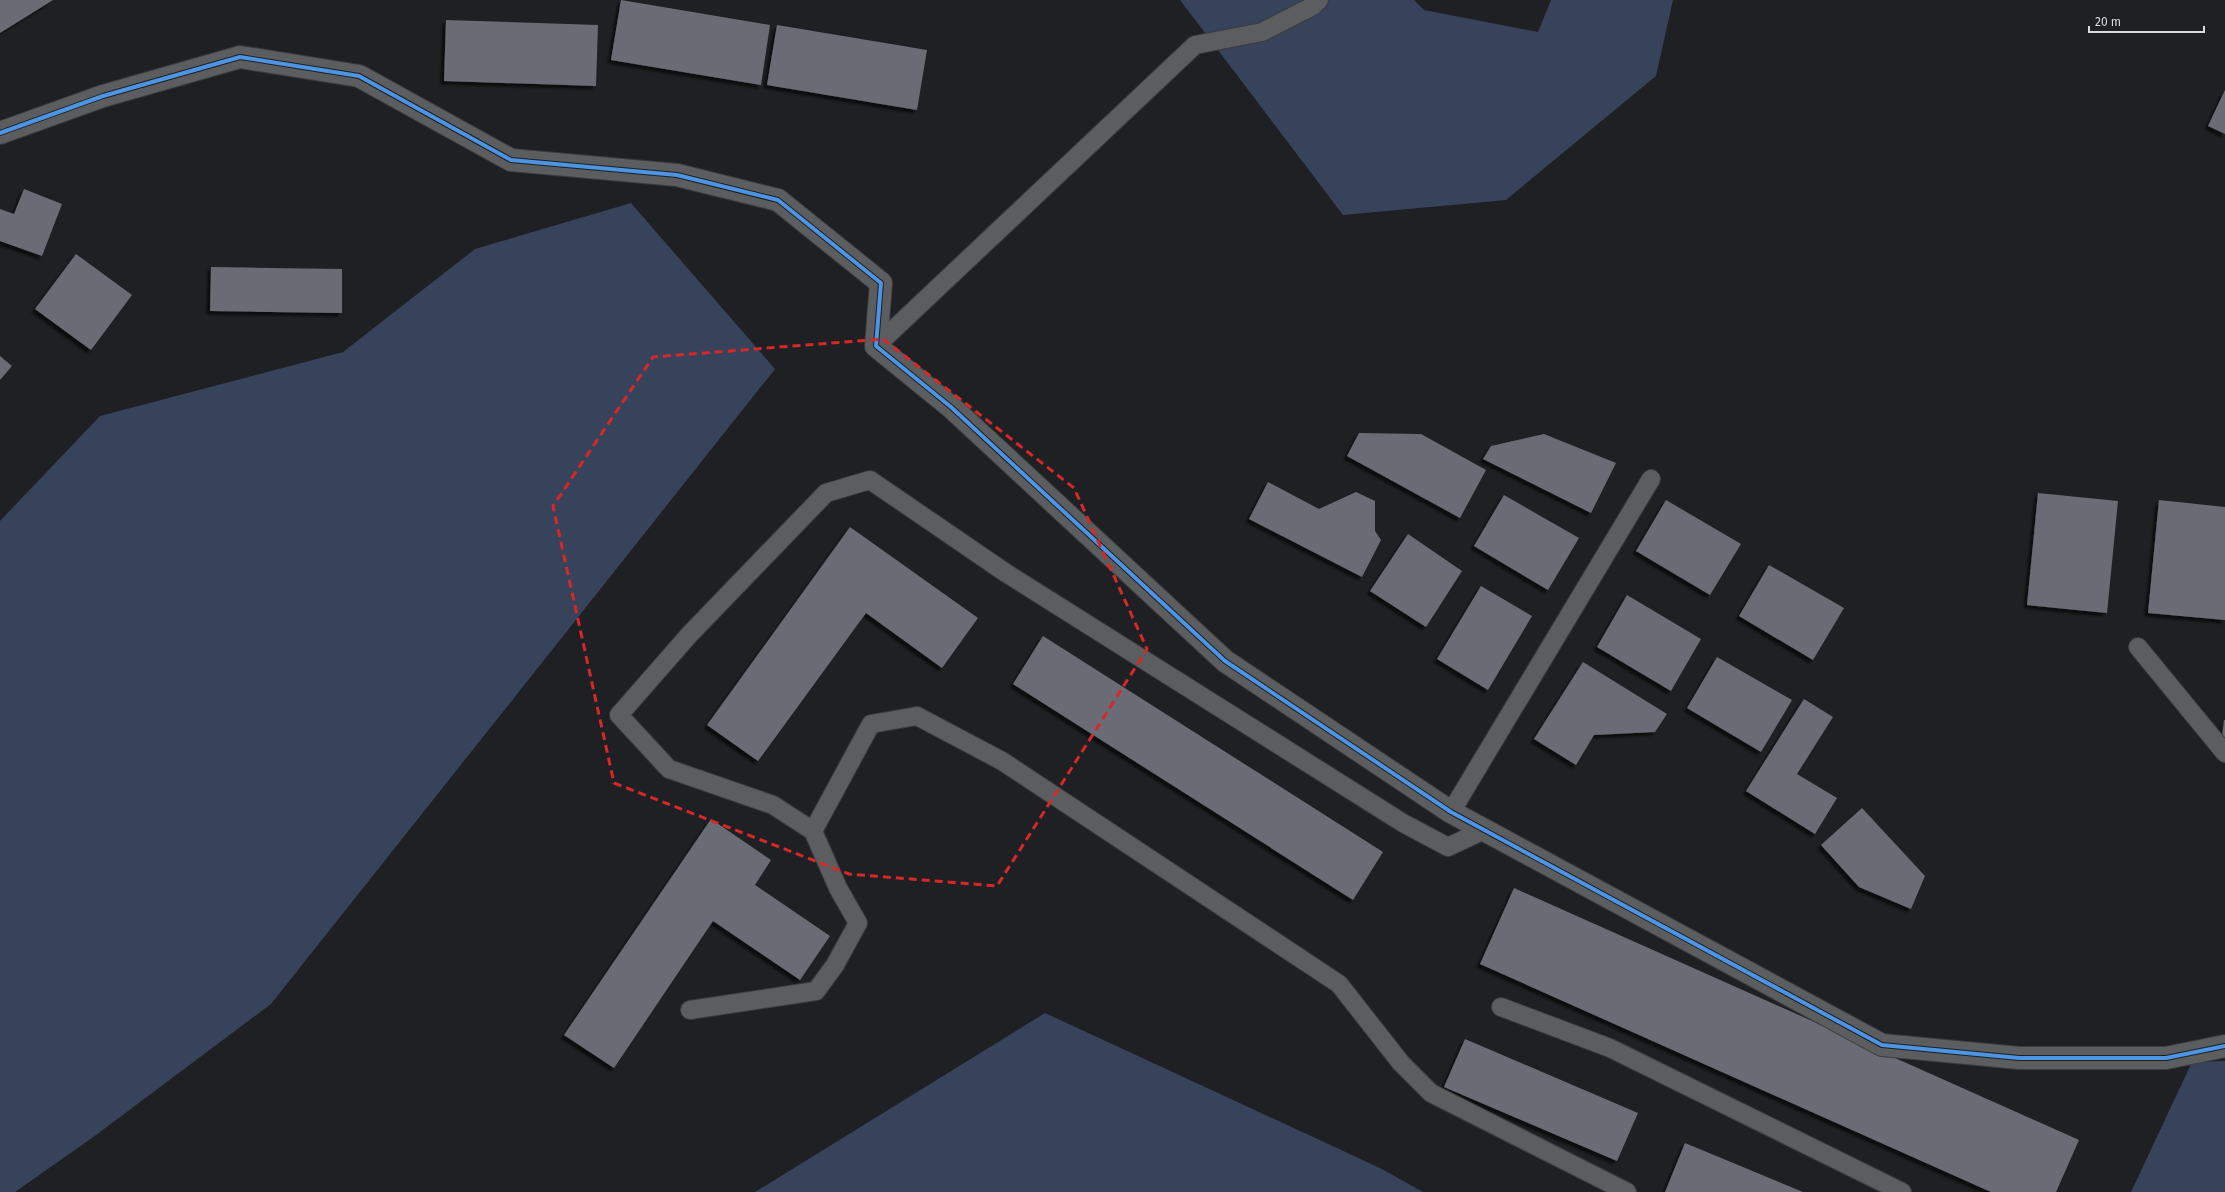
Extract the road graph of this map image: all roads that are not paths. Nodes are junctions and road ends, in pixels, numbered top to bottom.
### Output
1 (1319, 0) edge
2 (0, 133) edge
3 (876, 346) junction
4 (1651, 479) dead end
5 (2138, 647) dead end
6 (2225, 752) edge
7 (1451, 812) junction
8 (1484, 830) junction
9 (813, 831) junction
10 (1501, 1007) dead end
11 (690, 1010) dead end
12 (2225, 1046) edge
13 (1627, 1192) edge
14 (1902, 1192) edge

1 - 3 lane
2 - 3 street
3 - 7 street
4 - 7 lane
5 - 6 lane
7 - 8 street
8 - 9 lane
8 - 12 street
9 - 11 lane
9 - 13 lane
10 - 14 lane

